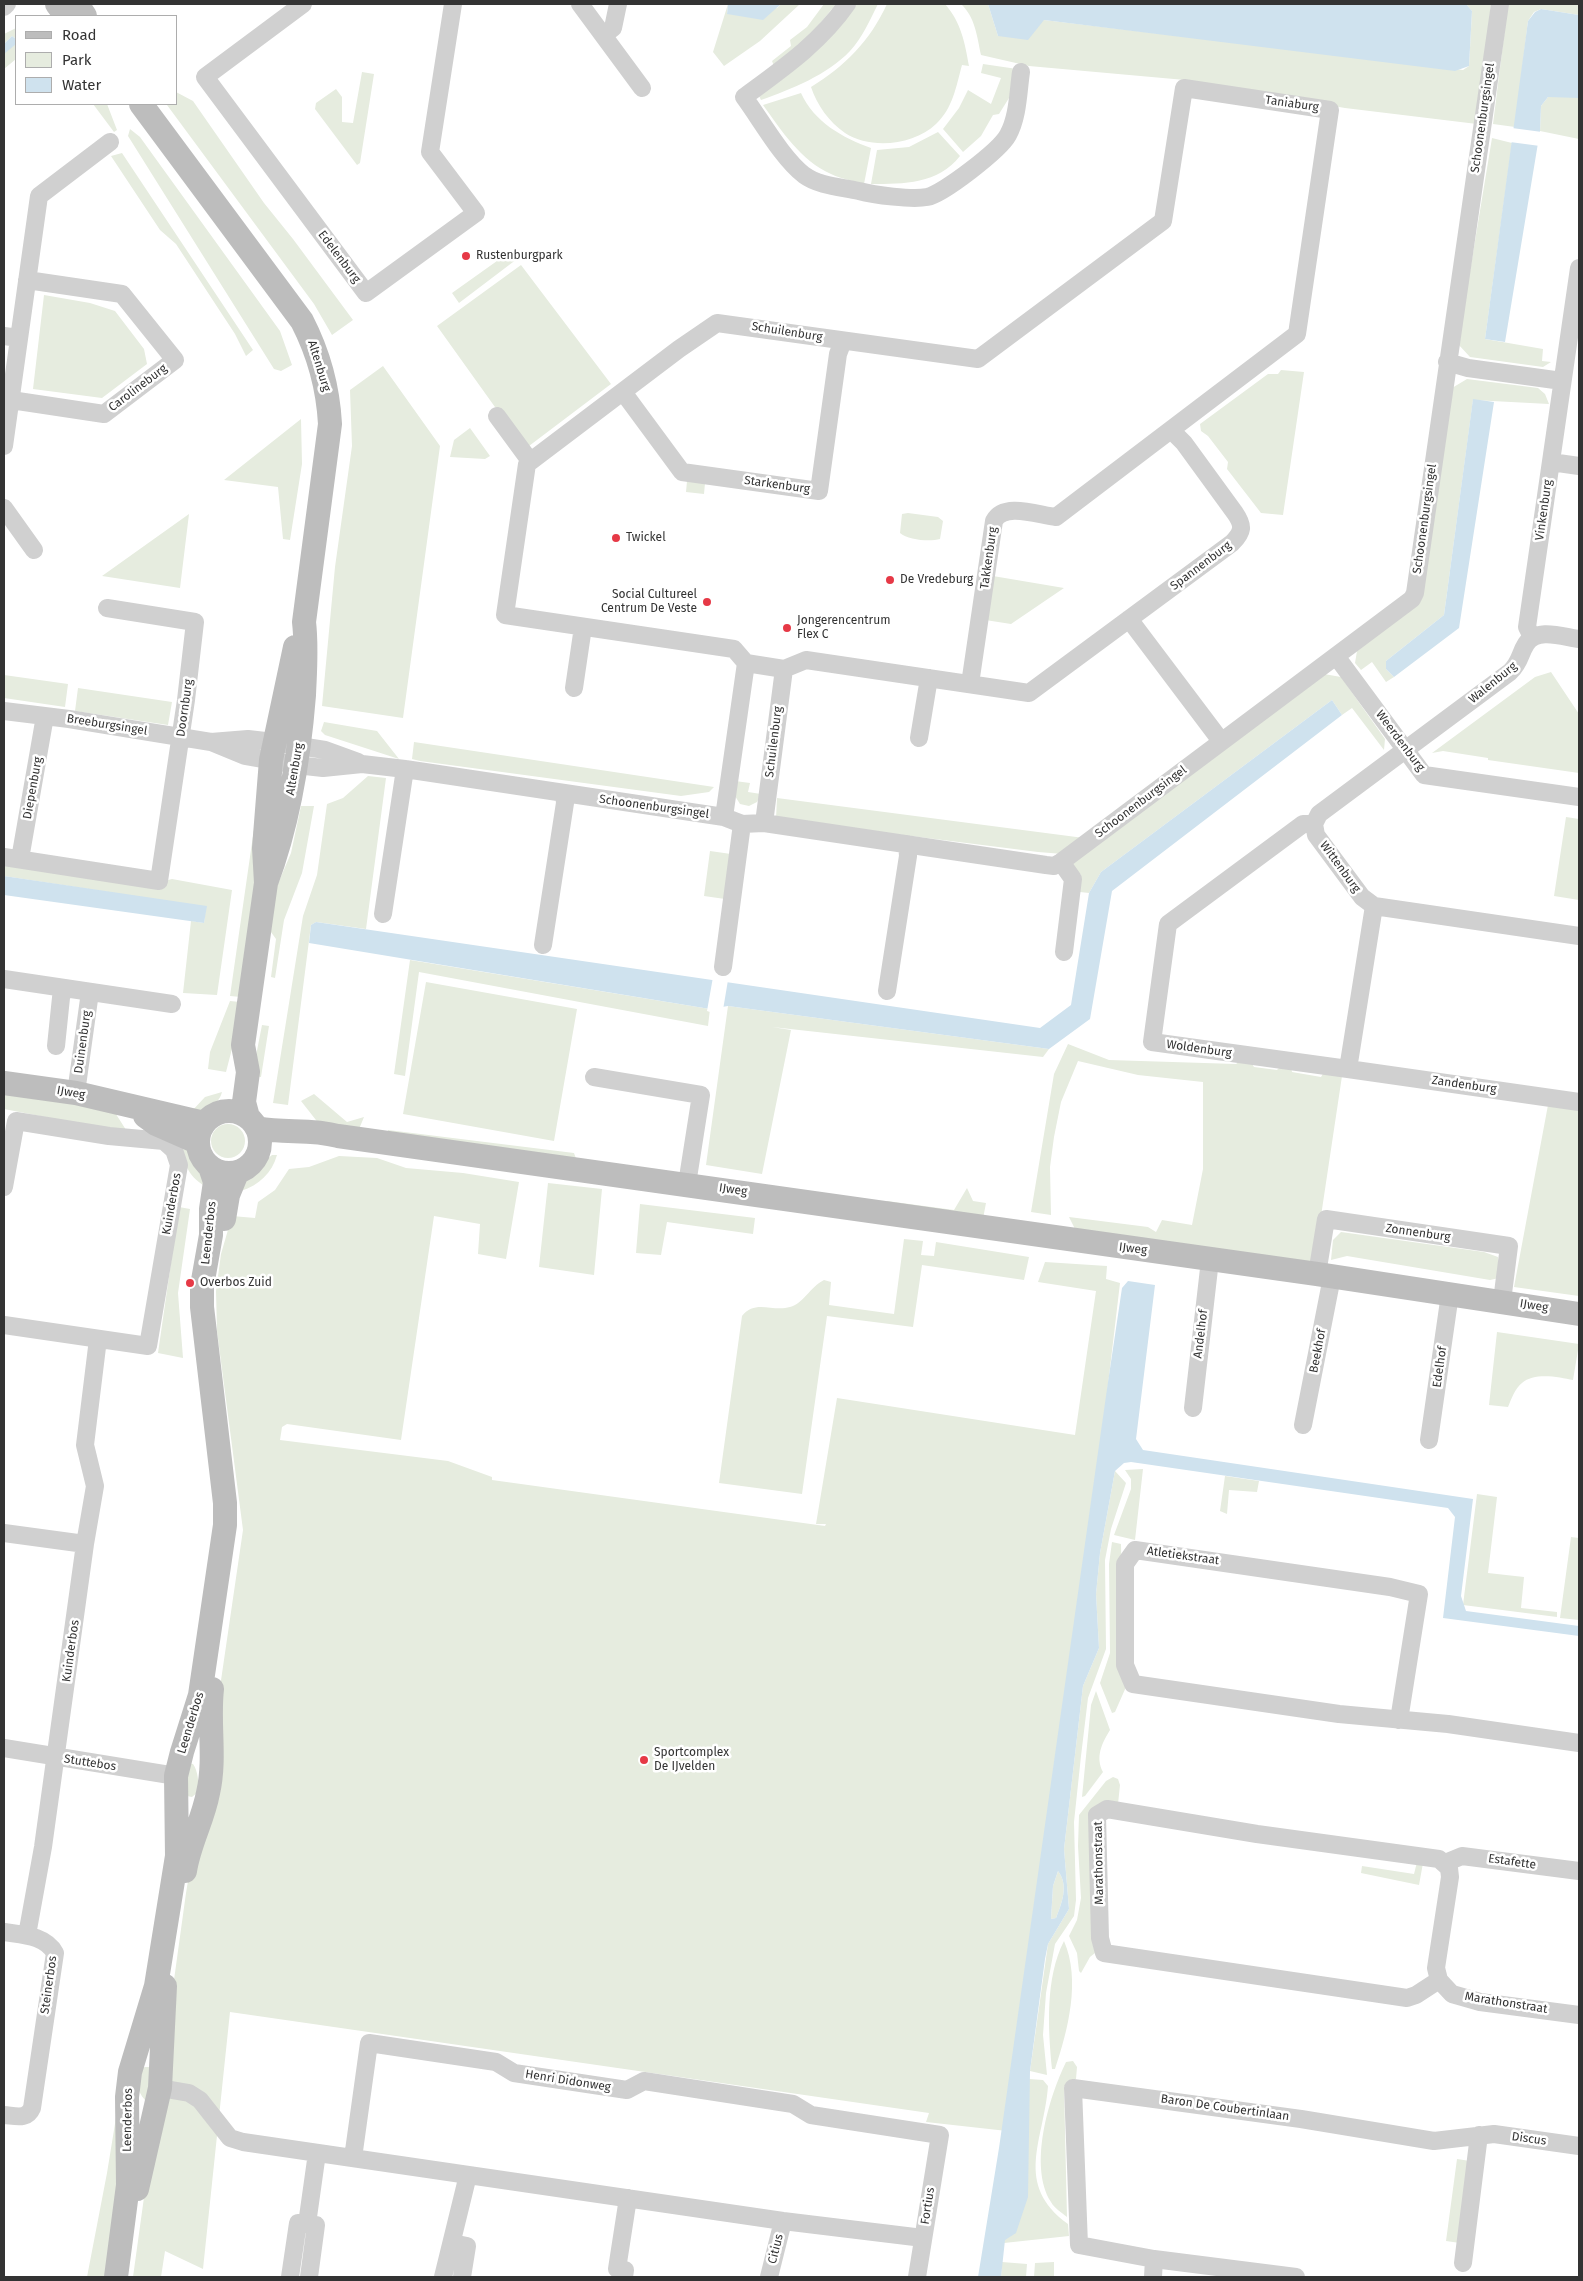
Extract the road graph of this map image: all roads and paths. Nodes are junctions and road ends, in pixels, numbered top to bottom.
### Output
1 (7, 4) edge
2 (56, 4) edge
3 (77, 4) edge
4 (304, 4) edge
5 (453, 4) edge
6 (580, 4) edge
7 (618, 4) edge
8 (847, 4) edge
9 (1500, 4) edge
10 (4, 7) edge
11 (65, 15) edge
12 (84, 15) edge
13 (604, 35) junction
14 (1021, 72) dead end
15 (642, 88) dead end
16 (142, 105) edge
17 (110, 142) dead end
18 (1579, 268) edge
19 (26, 280) junction
20 (1067, 293) joint
21 (1577, 298) edge
22 (12, 337) edge
23 (842, 341) junction
24 (1448, 362) junction
25 (1562, 381) junction
26 (622, 392) junction
27 (11, 400) junction
28 (497, 416) dead end
29 (1171, 430) junction
30 (4, 446) edge
31 (530, 461) junction
32 (1551, 462) junction
33 (1579, 466) edge
34 (4, 508) edge
35 (34, 550) dead end
36 (107, 608) dead end
37 (1129, 619) junction
38 (304, 622) junction
39 (583, 627) junction
40 (1532, 637) junction
41 (1579, 639) edge
42 (1336, 656) junction
43 (746, 664) junction
44 (784, 670) junction
45 (929, 678) junction
46 (970, 684) junction
47 (574, 688) dead end
48 (4, 711) edge
49 (45, 716) junction
50 (181, 738) junction
51 (919, 738) dead end
52 (1221, 741) junction
53 (1405, 750) junction
54 (273, 751) junction
55 (298, 756) junction
56 (405, 769) junction
57 (564, 794) junction
58 (1579, 797) edge
59 (724, 817) junction
60 (764, 823) junction
61 (742, 824) junction
62 (1314, 824) junction
63 (907, 844) junction
64 (12, 858) edge
65 (1061, 862) junction
66 (159, 881) joint
67 (266, 883) junction
68 (1374, 906) junction
69 (383, 914) dead end
70 (1579, 936) edge
71 (543, 945) dead end
72 (1064, 952) dead end
73 (723, 967) dead end
74 (4, 979) edge
75 (62, 988) junction
76 (887, 991) dead end
77 (90, 992) junction
78 (172, 1004) dead end
79 (243, 1045) junction
80 (56, 1046) dead end
81 (1348, 1069) junction
82 (594, 1077) dead end
83 (4, 1083) edge
84 (76, 1093) junction
85 (1579, 1102) edge
86 (252, 1123) junction
87 (208, 1126) junction
88 (338, 1136) junction
89 (258, 1154) junction
90 (210, 1167) junction
91 (237, 1173) junction
92 (688, 1184) junction
93 (4, 1187) edge
94 (1210, 1260) junction
95 (1325, 1275) junction
96 (1450, 1294) junction
97 (1502, 1301) junction
98 (1579, 1314) edge
99 (4, 1326) edge
100 (98, 1339) junction
101 (1193, 1408) dead end
102 (1304, 1425) dead end
103 (1429, 1440) dead end
104 (4, 1533) edge
105 (85, 1544) junction
106 (1399, 1720) junction
107 (1579, 1743) edge
108 (4, 1748) edge
109 (182, 1752) junction
110 (55, 1757) junction
111 (211, 1762) junction
112 (176, 1776) junction
113 (204, 1808) junction
114 (176, 1809) junction
115 (1445, 1862) junction
116 (1579, 1872) edge
117 (4, 1932) edge
118 (27, 1935) junction
119 (1439, 1980) junction
120 (1579, 2014) edge
121 (134, 2054) junction
122 (163, 2058) junction
123 (127, 2097) junction
124 (158, 2100) junction
125 (4, 2115) edge
126 (940, 2135) joint
127 (1479, 2135) junction
128 (1579, 2146) edge
129 (317, 2153) junction
130 (353, 2158) junction
131 (468, 2175) junction
132 (628, 2198) junction
133 (783, 2221) junction
134 (307, 2224) junction
135 (923, 2238) junction
136 (452, 2243) junction
137 (1154, 2259) junction
138 (1463, 2263) dead end
139 (616, 2274) edge
140 (116, 2277) edge
141 (125, 2277) edge
142 (290, 2277) edge
143 (309, 2277) edge
144 (443, 2277) edge
145 (462, 2277) edge
146 (770, 2277) edge
147 (917, 2277) edge
148 (1153, 2277) edge
149 (1296, 2277) edge

1 - 10 street
2 - 11 main road
3 - 12 main road
4 - 5 street, Edelenburg
6 - 13 street
7 - 13 street
8 - 14 street
9 - 24 street, Schoonenburgsingel
13 - 15 street
16 - 38 main road, Altenburg
17 - 19 street
18 - 21 street, Vinkenburg
19 - 22 street
19 - 27 street, Carolineburg
20 - 23 street, Schuilenburg
20 - 29 street, Taniaburg
21 - 25 street, Vinkenburg
22 - 27 street
23 - 26 street, Schuilenburg
23 - 26 street, Starkenburg
24 - 25 street
24 - 42 street, Schoonenburgsingel
25 - 32 street, Vinkenburg
26 - 31 street, Schuilenburg
27 - 30 street
28 - 31 street
29 - 37 street, Spannenburg
29 - 46 street, Takkenburg
31 - 39 street
32 - 33 street
32 - 40 street, Vinkenburg
34 - 35 street
36 - 50 street, Doornburg
37 - 46 street, Spannenburg
37 - 52 street
38 - 54 main road, Altenburg
38 - 55 main road, Altenburg
39 - 43 street
39 - 47 street
40 - 41 street
40 - 53 street, Walenburg
42 - 52 street, Schoonenburgsingel
42 - 53 street, Weerdenburg
43 - 44 street
43 - 59 street
44 - 45 street, Spannenburg
44 - 60 street, Schuilenburg
45 - 46 street, Spannenburg
45 - 51 street
48 - 49 street, Breeburgsingel
49 - 50 street, Breeburgsingel
49 - 64 street, Diepenburg
50 - 54 street, Breeburgsingel
50 - 66 street, Doornburg
52 - 65 street, Schoonenburgsingel
53 - 58 street, Weerdenburg
53 - 62 street
54 - 55 street, Breeburgsingel
54 - 67 main road, Altenburg
55 - 56 street, Schoonenburgsingel
55 - 67 main road, Altenburg
56 - 57 street, Schoonenburgsingel
56 - 69 street
57 - 59 street, Schoonenburgsingel
57 - 71 street
59 - 61 street, Schoonenburgsingel
60 - 61 street, Schoonenburgsingel
60 - 63 street, Schoonenburgsingel
61 - 73 street
62 - 68 street, Wittenburg
62 - 81 street, Woldenburg
63 - 65 street, Schoonenburgsingel
63 - 76 street
64 - 66 street, Diepenburg
65 - 72 street
67 - 79 main road, Altenburg
68 - 70 street
68 - 81 street
74 - 75 street
75 - 77 street
75 - 80 street
77 - 78 street
77 - 84 street, Duinenburg
79 - 86 main road, Altenburg
79 - 87 main road, Altenburg
81 - 85 street, Zandenburg
82 - 92 street
83 - 84 main road, IJweg
84 - 87 main road, IJweg
86 - 87 main road
86 - 88 main road, IJweg
86 - 89 main road
87 - 90 main road
88 - 89 main road, IJweg
88 - 92 main road, IJweg
89 - 91 main road
90 - 91 main road
90 - 109 main road, Leenderbos
91 - 111 main road, Leenderbos
92 - 94 main road, IJweg
93 - 100 street, Kuinderbos
94 - 95 main road, IJweg
94 - 101 street, Andelhof
95 - 96 main road, IJweg
95 - 97 street, Zonnenburg
95 - 102 street, Beekhof
96 - 97 main road, IJweg
96 - 103 street, Edelhof
97 - 98 main road, IJweg
99 - 100 street, Kuinderbos
100 - 105 street, Kuinderbos
104 - 105 street
105 - 110 street, Kuinderbos
106 - 106 street, Atletiekstraat
106 - 107 street, Atletiekstraat
108 - 110 street, Stuttebos
109 - 111 main road
109 - 112 main road, Leenderbos
110 - 112 street, Stuttebos
110 - 118 street
111 - 113 main road, Leenderbos
112 - 114 main road, Leenderbos
113 - 114 main road
113 - 122 main road, Leenderbos
114 - 121 main road, Leenderbos
115 - 116 street, Estafette
115 - 119 street
115 - 119 street, Marathonstraat
117 - 118 street
118 - 125 street, Steinerbos
119 - 120 street, Marathonstraat
121 - 122 main road
121 - 123 main road, Leenderbos
122 - 124 main road, Leenderbos
123 - 124 main road
123 - 140 main road, Leenderbos
124 - 129 street
124 - 141 main road, Leenderbos
126 - 130 street, Henri Didonweg
126 - 135 street, Fortius
127 - 128 street, Discus
127 - 137 street, Baron De Coubertinlaan
127 - 138 street
129 - 130 street
129 - 134 street
130 - 131 street
131 - 132 street
131 - 136 street
132 - 133 street
132 - 139 street
133 - 135 street
133 - 146 street, Citius
134 - 142 street
134 - 143 street
135 - 147 street, Fortius
136 - 144 street
136 - 145 street
137 - 148 street
137 - 149 street, Baron De Coubertinlaan

